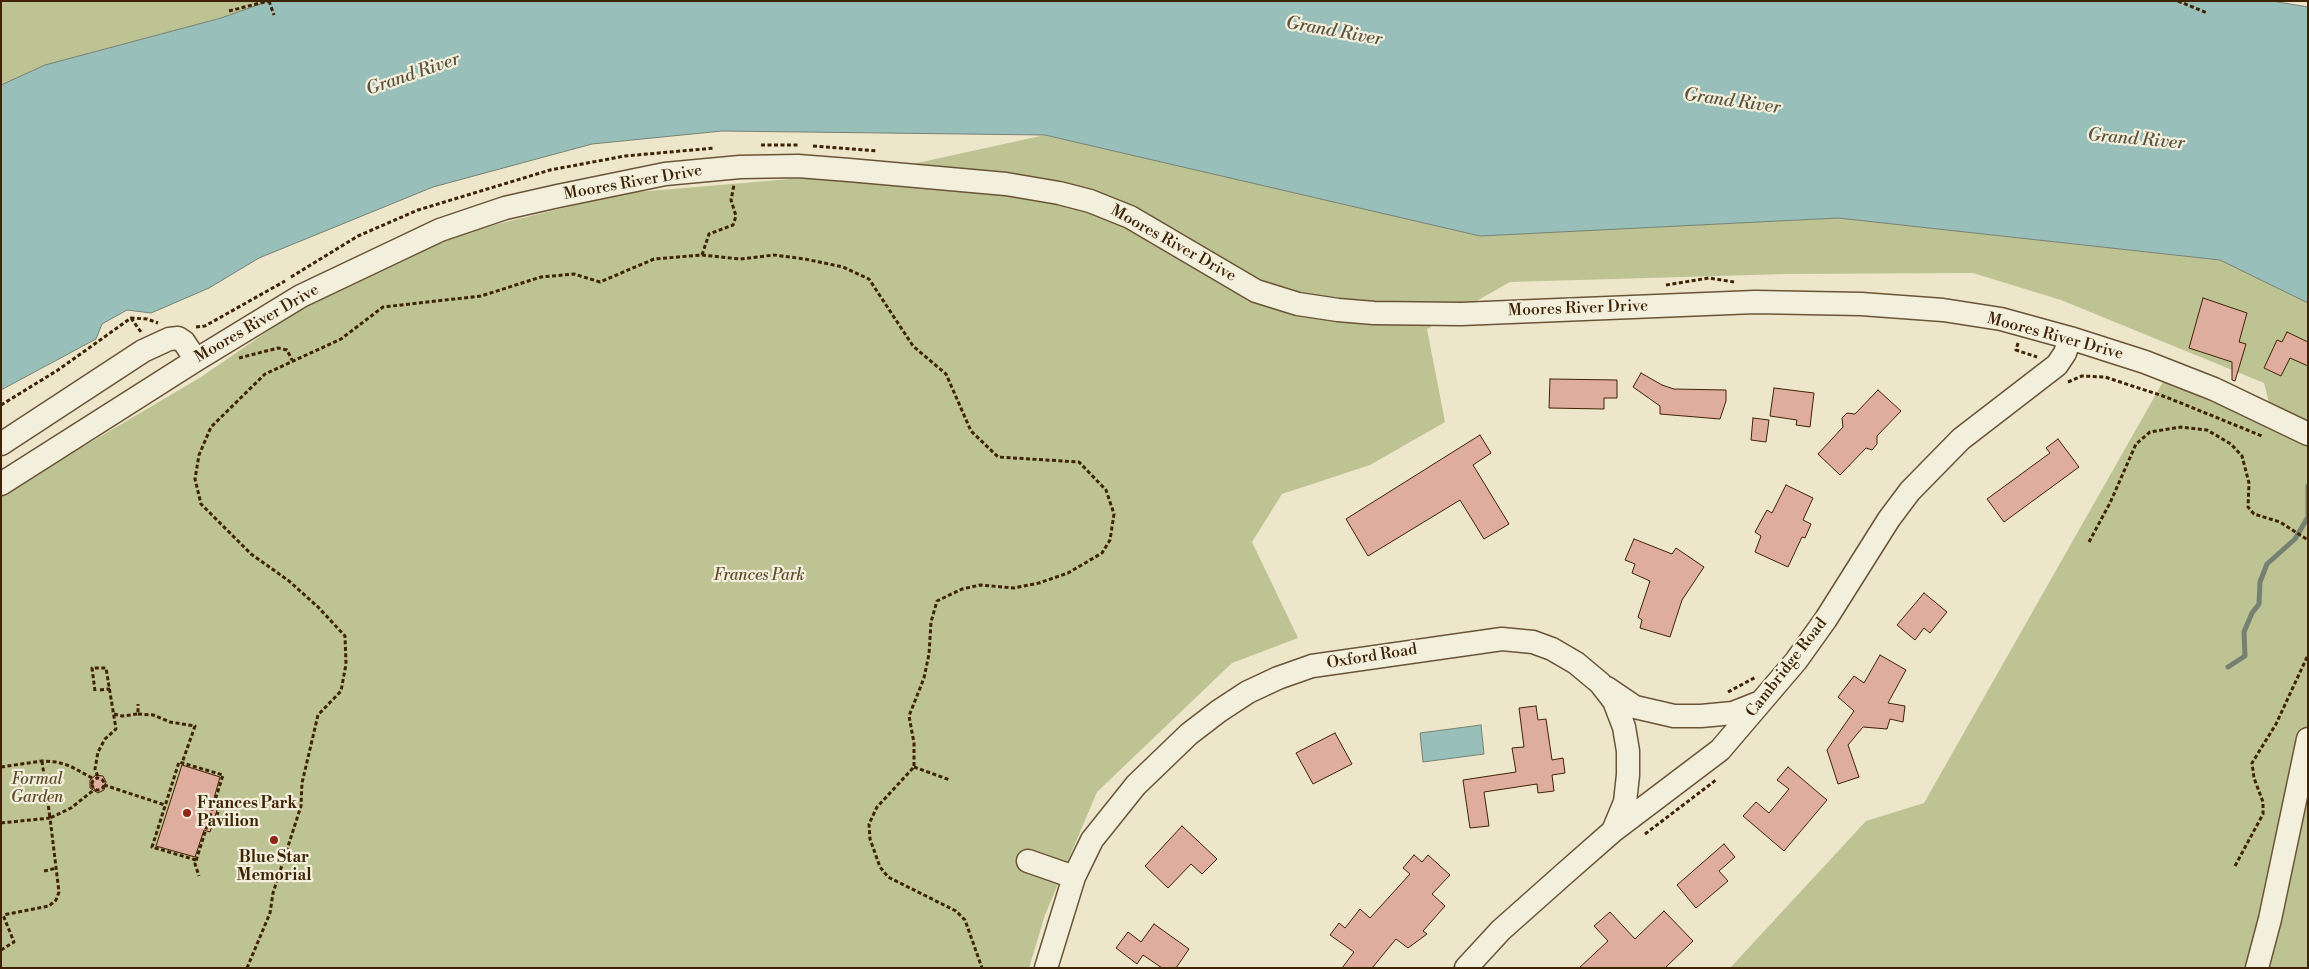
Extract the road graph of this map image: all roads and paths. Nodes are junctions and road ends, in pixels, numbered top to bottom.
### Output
1 (269, 1) edge
2 (2178, 1) edge
3 (229, 12) dead end
4 (2207, 13) dead end
5 (274, 15) dead end
6 (757, 145) dead end
7 (803, 145) dead end
8 (812, 146) dead end
9 (884, 152) dead end
10 (740, 167) junction
11 (702, 255) junction
12 (1740, 283) dead end
13 (1659, 286) dead end
14 (162, 324) dead end
15 (205, 326) dead end
16 (195, 327) dead end
17 (2070, 338) junction
18 (196, 360) junction
19 (2033, 364) dead end
20 (2057, 365) junction
21 (2082, 376) junction
22 (2060, 388) dead end
23 (1, 404) edge
24 (2308, 434) edge
25 (2270, 439) dead end
26 (1, 444) edge
27 (1, 484) edge
28 (2308, 540) edge
29 (2089, 542) dead end
30 (2308, 655) edge
31 (1757, 676) dead end
32 (1600, 683) junction
33 (110, 689) junction
34 (100, 690) dead end
35 (95, 691) dead end
36 (1720, 694) dead end
37 (1762, 702) junction
38 (138, 704) dead end
39 (114, 714) junction
40 (138, 714) junction
41 (2308, 739) edge
42 (42, 761) junction
43 (182, 763) junction
44 (1, 767) edge
45 (914, 767) junction
46 (1721, 774) dead end
47 (98, 778) junction
48 (94, 779) junction
49 (950, 780) dead end
50 (104, 785) junction
51 (95, 789) junction
52 (166, 804) junction
53 (218, 812) dead end
54 (50, 818) junction
55 (1, 823) edge
56 (212, 827) dead end
57 (1613, 831) junction
58 (1642, 836) dead end
59 (196, 860) junction
60 (1028, 861) dead end
61 (2235, 866) dead end
62 (57, 868) junction
63 (44, 871) dead end
64 (199, 876) dead end
65 (1074, 877) junction
66 (2, 915) edge
67 (1, 950) edge
68 (247, 968) edge
69 (982, 968) edge
70 (1046, 968) edge
71 (1466, 968) edge
72 (2257, 968) edge

1 - 3 path
1 - 5 path
2 - 4 path
6 - 7 path
8 - 9 path
10 - 11 path
10 - 17 street, Moores River Drive
10 - 18 street, Moores River Drive
11 - 45 path
11 - 68 path
12 - 13 path
14 - 23 path
15 - 16 path
17 - 20 street, Cambridge Road
17 - 24 street, Moores River Drive
18 - 26 street
18 - 27 street, Moores River Drive
19 - 20 path
20 - 21 path
20 - 37 street, Cambridge Road
21 - 22 path
21 - 25 path
28 - 29 path
30 - 61 path
31 - 36 path
32 - 37 street, Oxford Road
32 - 57 street, Oxford Road
32 - 65 street, Oxford Road
33 - 34 path
33 - 35 path
33 - 39 path
37 - 57 street, Cambridge Road
38 - 40 path
39 - 40 path
39 - 47 path
40 - 43 path
41 - 72 street
42 - 44 path
42 - 48 path
42 - 54 path
43 - 52 path
43 - 59 path
45 - 49 path
45 - 69 path
46 - 58 path
47 - 48 path
47 - 50 path
48 - 51 path
50 - 51 path
50 - 52 path
51 - 54 path
52 - 59 path
53 - 56 path
54 - 55 path
54 - 62 path
57 - 71 street, Cambridge Road
59 - 64 path
60 - 65 street
62 - 63 path
62 - 66 path
65 - 70 street, Oxford Road
66 - 67 path

